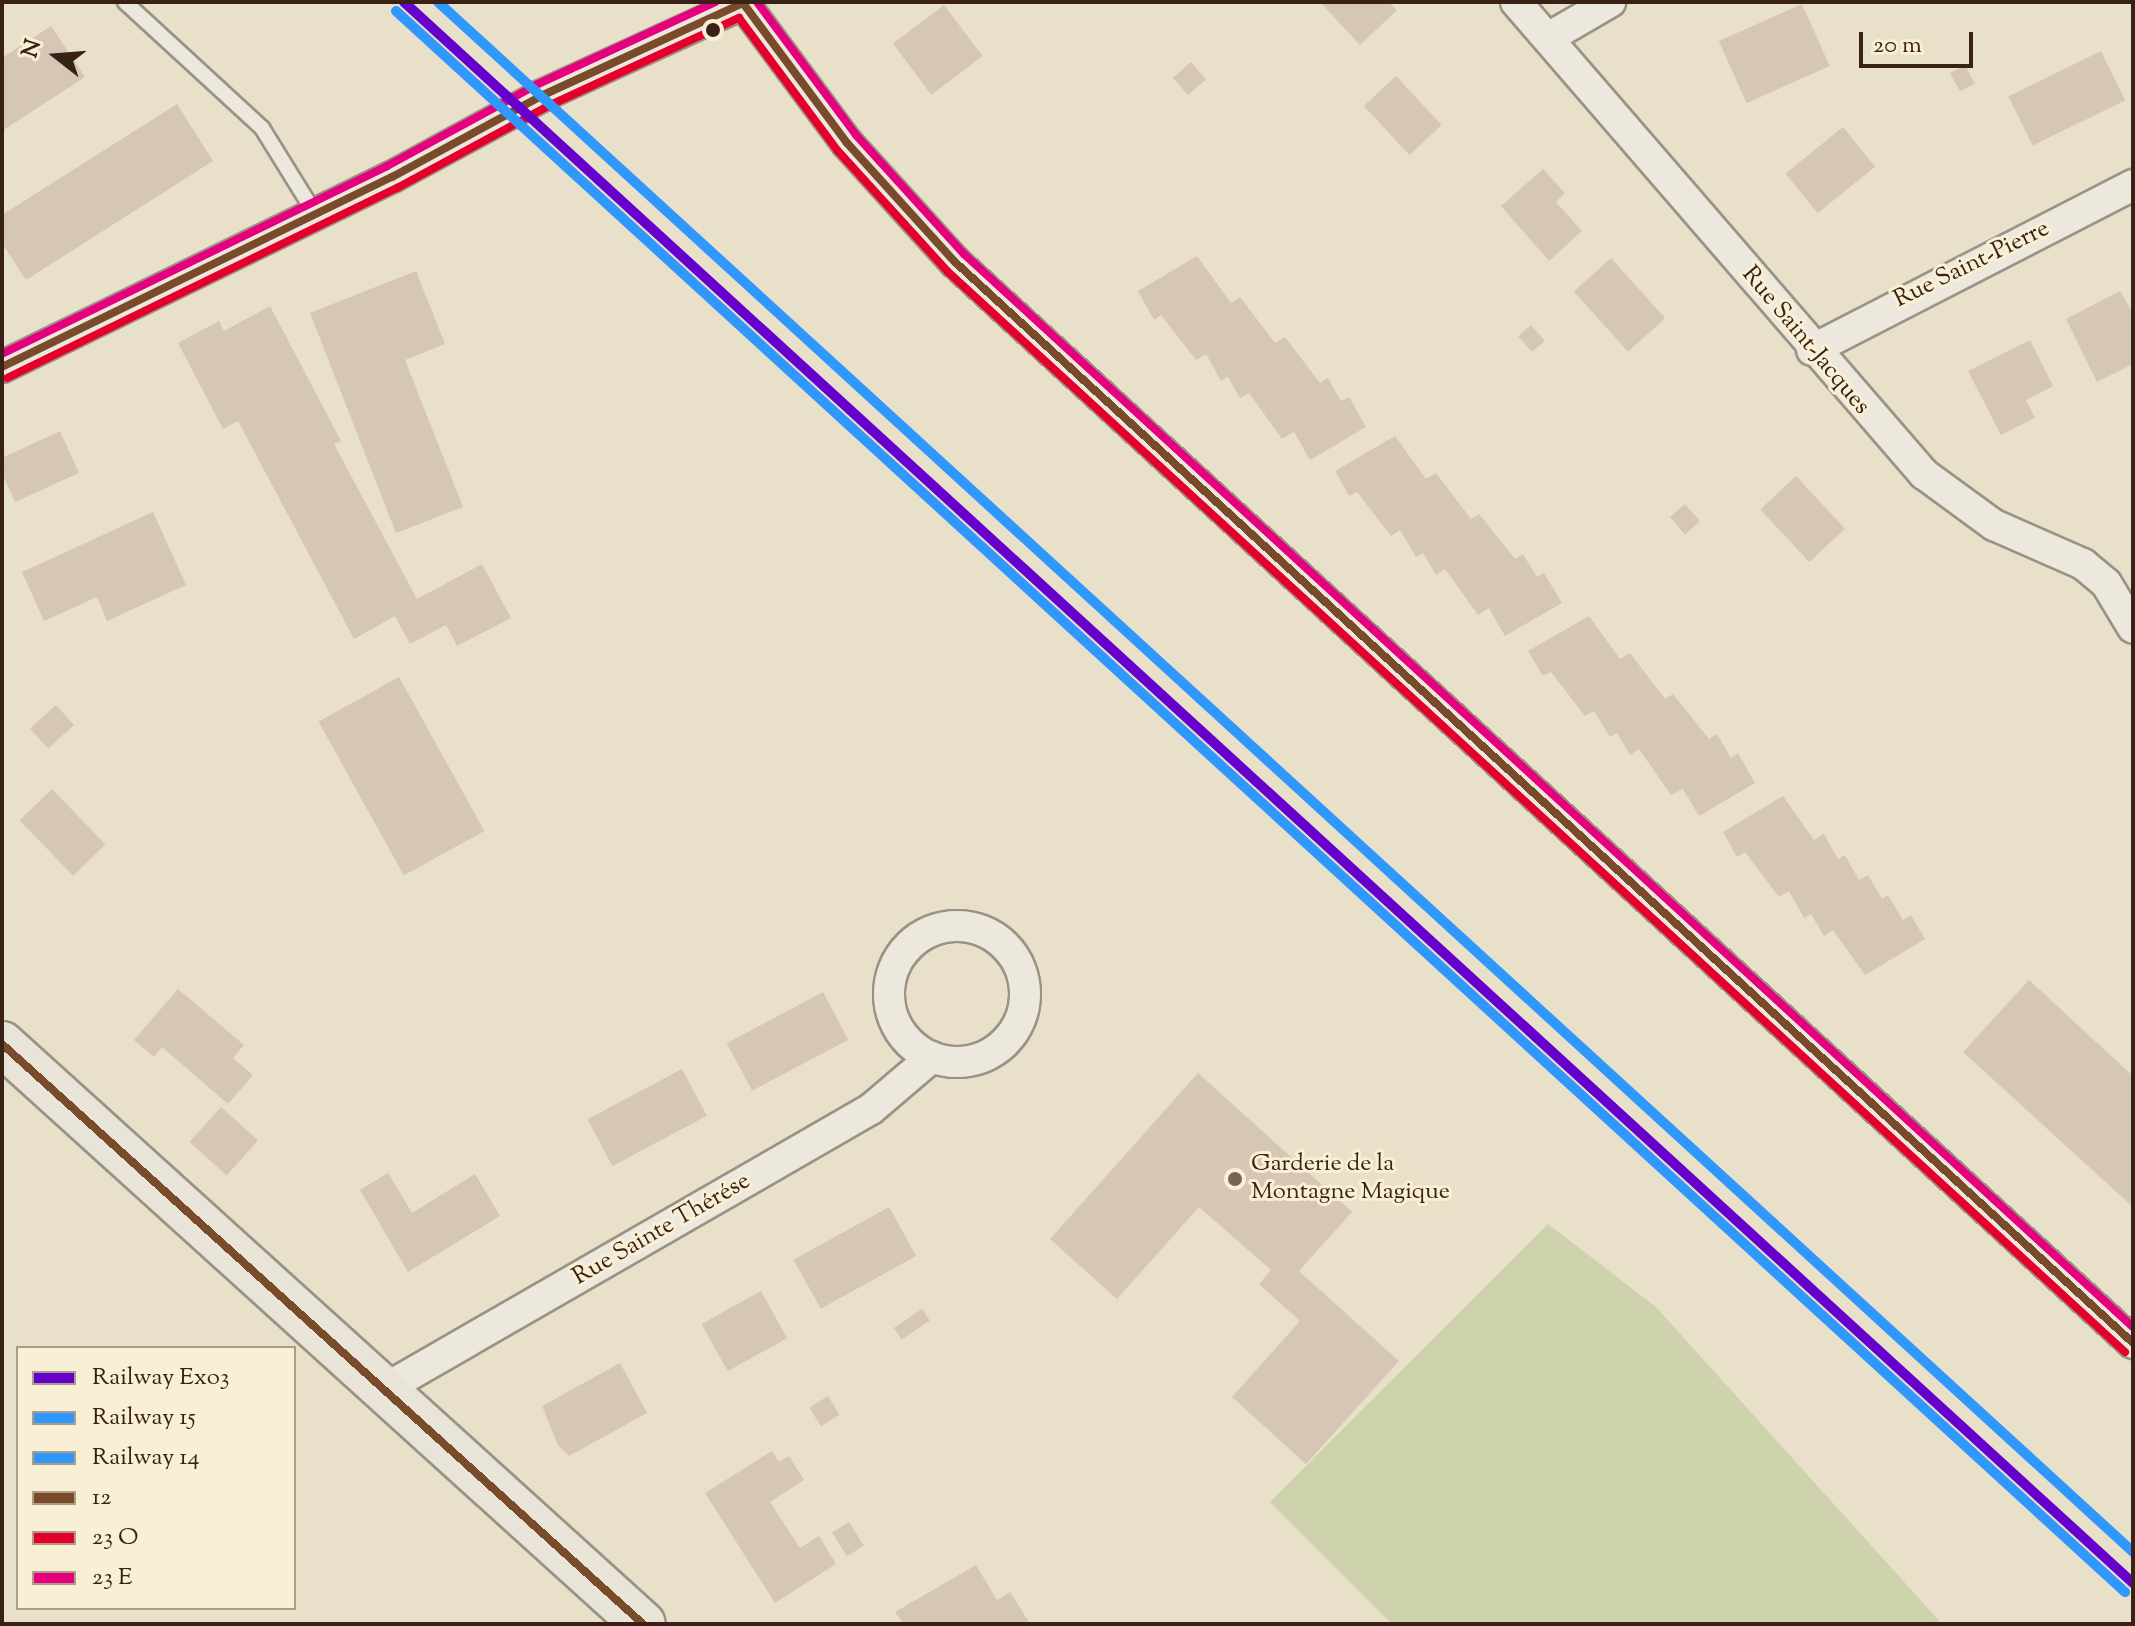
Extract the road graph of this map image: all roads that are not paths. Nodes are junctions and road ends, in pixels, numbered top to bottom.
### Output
1 (125, 2) edge
2 (1516, 2) edge
3 (1610, 2) edge
4 (745, 3) edge
5 (1548, 38) junction
6 (2133, 185) edge
7 (316, 215) junction
8 (1812, 350) junction
9 (2, 367) edge
10 (2133, 628) edge
11 (2, 1044) edge
12 (932, 1057) junction
13 (2133, 1343) edge
14 (383, 1390) junction
15 (643, 1624) edge

1 - 7 lane
2 - 5 street, Rue Saint-Jacques
3 - 5 street
4 - 7 street
4 - 13 street
5 - 8 street, Rue Saint-Jacques
6 - 8 street, Rue Saint-Pierre
7 - 9 street
8 - 10 street, Rue Saint-Jacques
11 - 14 main road
12 - 12 street
12 - 14 street, Rue Sainte Thérése
14 - 15 main road

